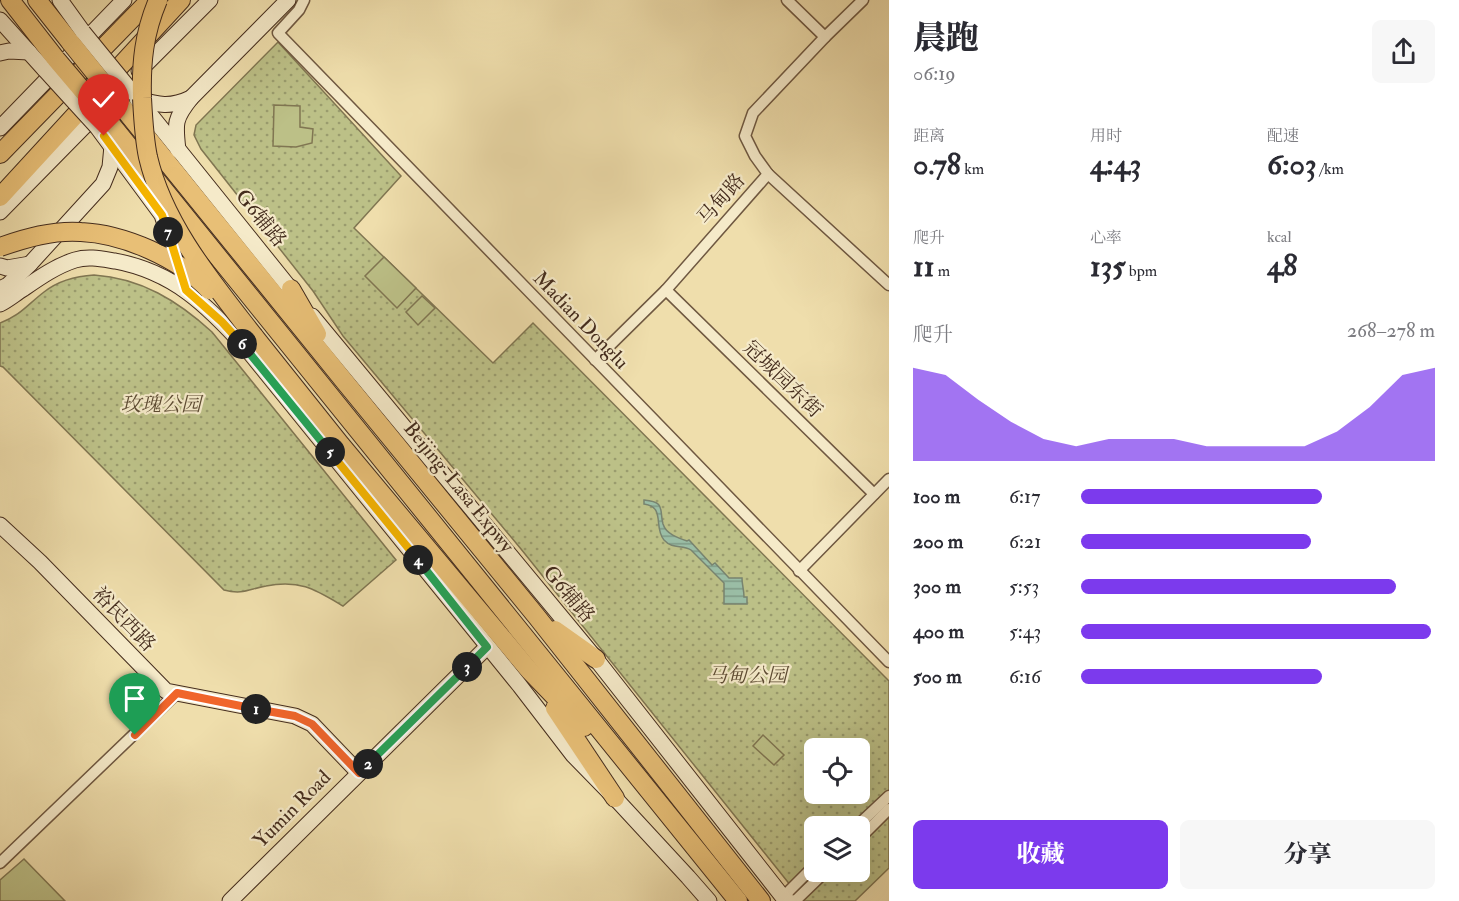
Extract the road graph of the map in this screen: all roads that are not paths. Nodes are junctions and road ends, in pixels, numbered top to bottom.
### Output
1 (10, 0) edge
2 (37, 0) edge
3 (60, 0) edge
4 (124, 0) edge
5 (150, 0) edge
6 (158, 0) edge
7 (181, 0) edge
8 (210, 0) edge
9 (276, 0) edge
10 (288, 0) edge
11 (304, 0) edge
12 (787, 0) edge
13 (863, 0) edge
14 (69, 8) edge
15 (0, 20) edge
16 (257, 32) junction
17 (825, 37) junction
18 (77, 38) junction
19 (29, 52) junction
20 (0, 53) edge
21 (51, 64) junction
22 (130, 98) junction
23 (191, 98) junction
24 (0, 128) edge
25 (105, 132) junction
26 (178, 150) junction
27 (0, 154) edge
28 (768, 174) junction
29 (135, 177) junction
30 (103, 184) junction
31 (0, 197) edge
32 (0, 212) edge
33 (0, 247) edge
34 (211, 251) junction
35 (30, 264) junction
36 (0, 266) edge
37 (889, 285) edge
38 (0, 289) edge
39 (186, 290) junction
40 (291, 290) junction
41 (666, 290) junction
42 (0, 304) edge
43 (250, 342) junction
44 (595, 360) junction
45 (345, 382) junction
46 (889, 479) edge
47 (874, 494) junction
48 (0, 525) edge
49 (799, 571) junction
50 (537, 617) junction
51 (487, 647) junction
52 (596, 659) junction
53 (889, 662) edge
54 (529, 670) junction
55 (177, 693) junction
56 (359, 773) junction
57 (889, 796) edge
58 (615, 798) junction
59 (661, 805) junction
60 (889, 810) edge
61 (868, 816) edge
62 (870, 828) edge
63 (0, 863) edge
64 (804, 876) edge
65 (815, 882) edge
66 (230, 901) edge
67 (709, 901) edge
68 (738, 901) edge
69 (761, 901) edge
70 (788, 901) edge

1 - 21 highway
2 - 18 highway, Beijing-Lasa Expwy
3 - 14 main road
4 - 24 main road
5 - 27 highway
6 - 43 highway, bridge
7 - 31 highway
8 - 32 main road
9 - 16 main road
10 - 16 main road
11 - 44 street, Madian Donglu
12 - 17 street
13 - 17 street, 马甸路
14 - 18 main road
15 - 19 main road
16 - 23 main road
17 - 28 street, 马甸路
18 - 22 highway, Beijing-Lasa Expwy, bridge
19 - 20 main road
19 - 21 main road
21 - 25 highway, bridge
22 - 23 main road
22 - 26 main road, G6辅路
22 - 45 highway, Beijing-Lasa Expwy
23 - 26 main road
25 - 29 main road
25 - 30 main road
25 - 34 highway
26 - 40 main road, G6辅路
28 - 37 street
28 - 41 street, 马甸路
29 - 30 main road
29 - 39 main road
30 - 35 main road
33 - 43 highway, bridge
34 - 43 highway
34 - 59 highway
35 - 36 main road
35 - 38 main road
39 - 42 main road
39 - 43 main road
40 - 45 highway
40 - 52 main road, G6辅路
41 - 44 street, 马甸路
41 - 47 street, 冠城园东街
43 - 51 main road
43 - 54 highway
44 - 49 street, Madian Donglu
45 - 50 highway, Beijing-Lasa Expwy
46 - 47 street
47 - 49 street
48 - 55 main road, 裕民西路
49 - 53 street, Madian Donglu
50 - 52 highway
50 - 69 highway, Beijing-Lasa Expwy
51 - 56 main road, Yumin Road
51 - 58 main road
52 - 70 main road, G6辅路
54 - 58 highway
54 - 59 highway
55 - 56 main road, 裕民西路
55 - 63 street
56 - 66 main road, Yumin Road
57 - 61 street
58 - 67 main road
59 - 68 highway
60 - 62 street
64 - 70 street
65 - 70 street

